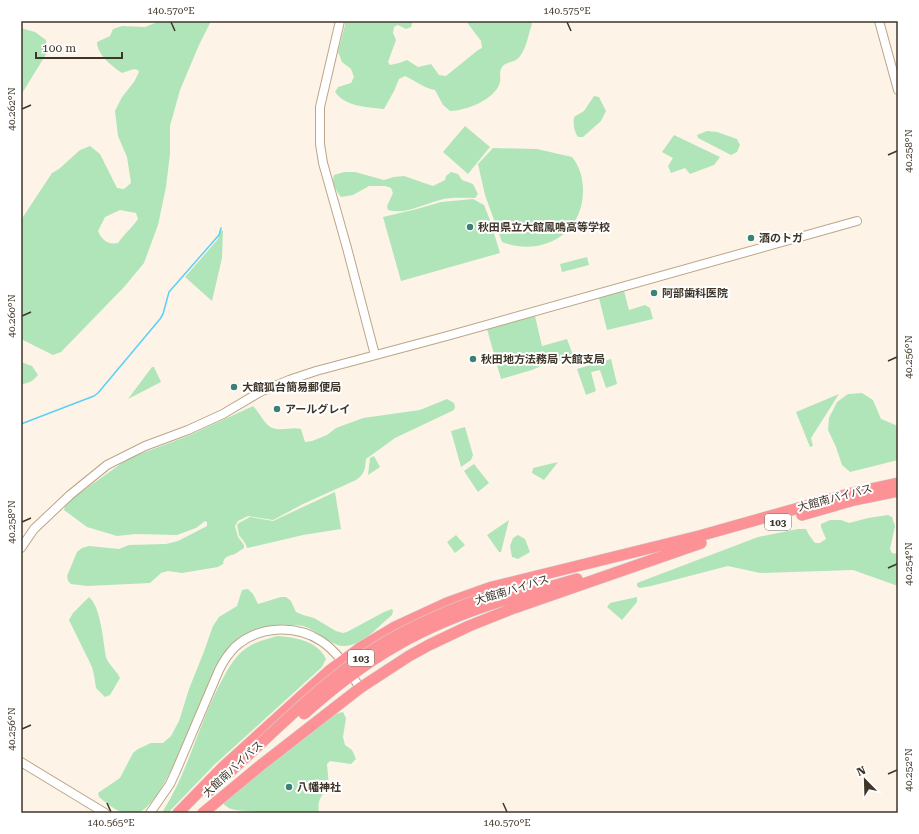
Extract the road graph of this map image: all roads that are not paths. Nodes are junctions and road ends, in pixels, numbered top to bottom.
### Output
1 (340, 21) edge
2 (879, 21) edge
3 (898, 90) edge
4 (857, 221) dead end
5 (375, 355) junction
6 (898, 479) edge
7 (898, 483) edge
8 (898, 492) edge
9 (853, 497) junction
10 (700, 540) junction
11 (21, 548) edge
12 (342, 661) junction
13 (360, 688) junction
14 (21, 762) edge
15 (215, 791) junction
16 (105, 813) edge
17 (150, 813) edge
18 (178, 813) edge
19 (185, 813) edge
20 (197, 813) edge
21 (203, 813) edge

1 - 5 street
2 - 3 street
4 - 5 street
5 - 11 street
6 - 9 highway
7 - 9 highway, 大館南バイパス / 103
8 - 9 highway, 大館南バイパス / 103
9 - 10 highway, 大館南バイパス / 103
10 - 12 highway
10 - 13 highway
10 - 15 highway, 大館南バイパス / 103, bridge
12 - 13 street
12 - 15 highway
12 - 17 street
13 - 15 highway
14 - 16 street
15 - 18 highway
15 - 19 highway, 大館南バイパス / 103
15 - 20 highway, 大館南バイパス / 103
15 - 21 highway

